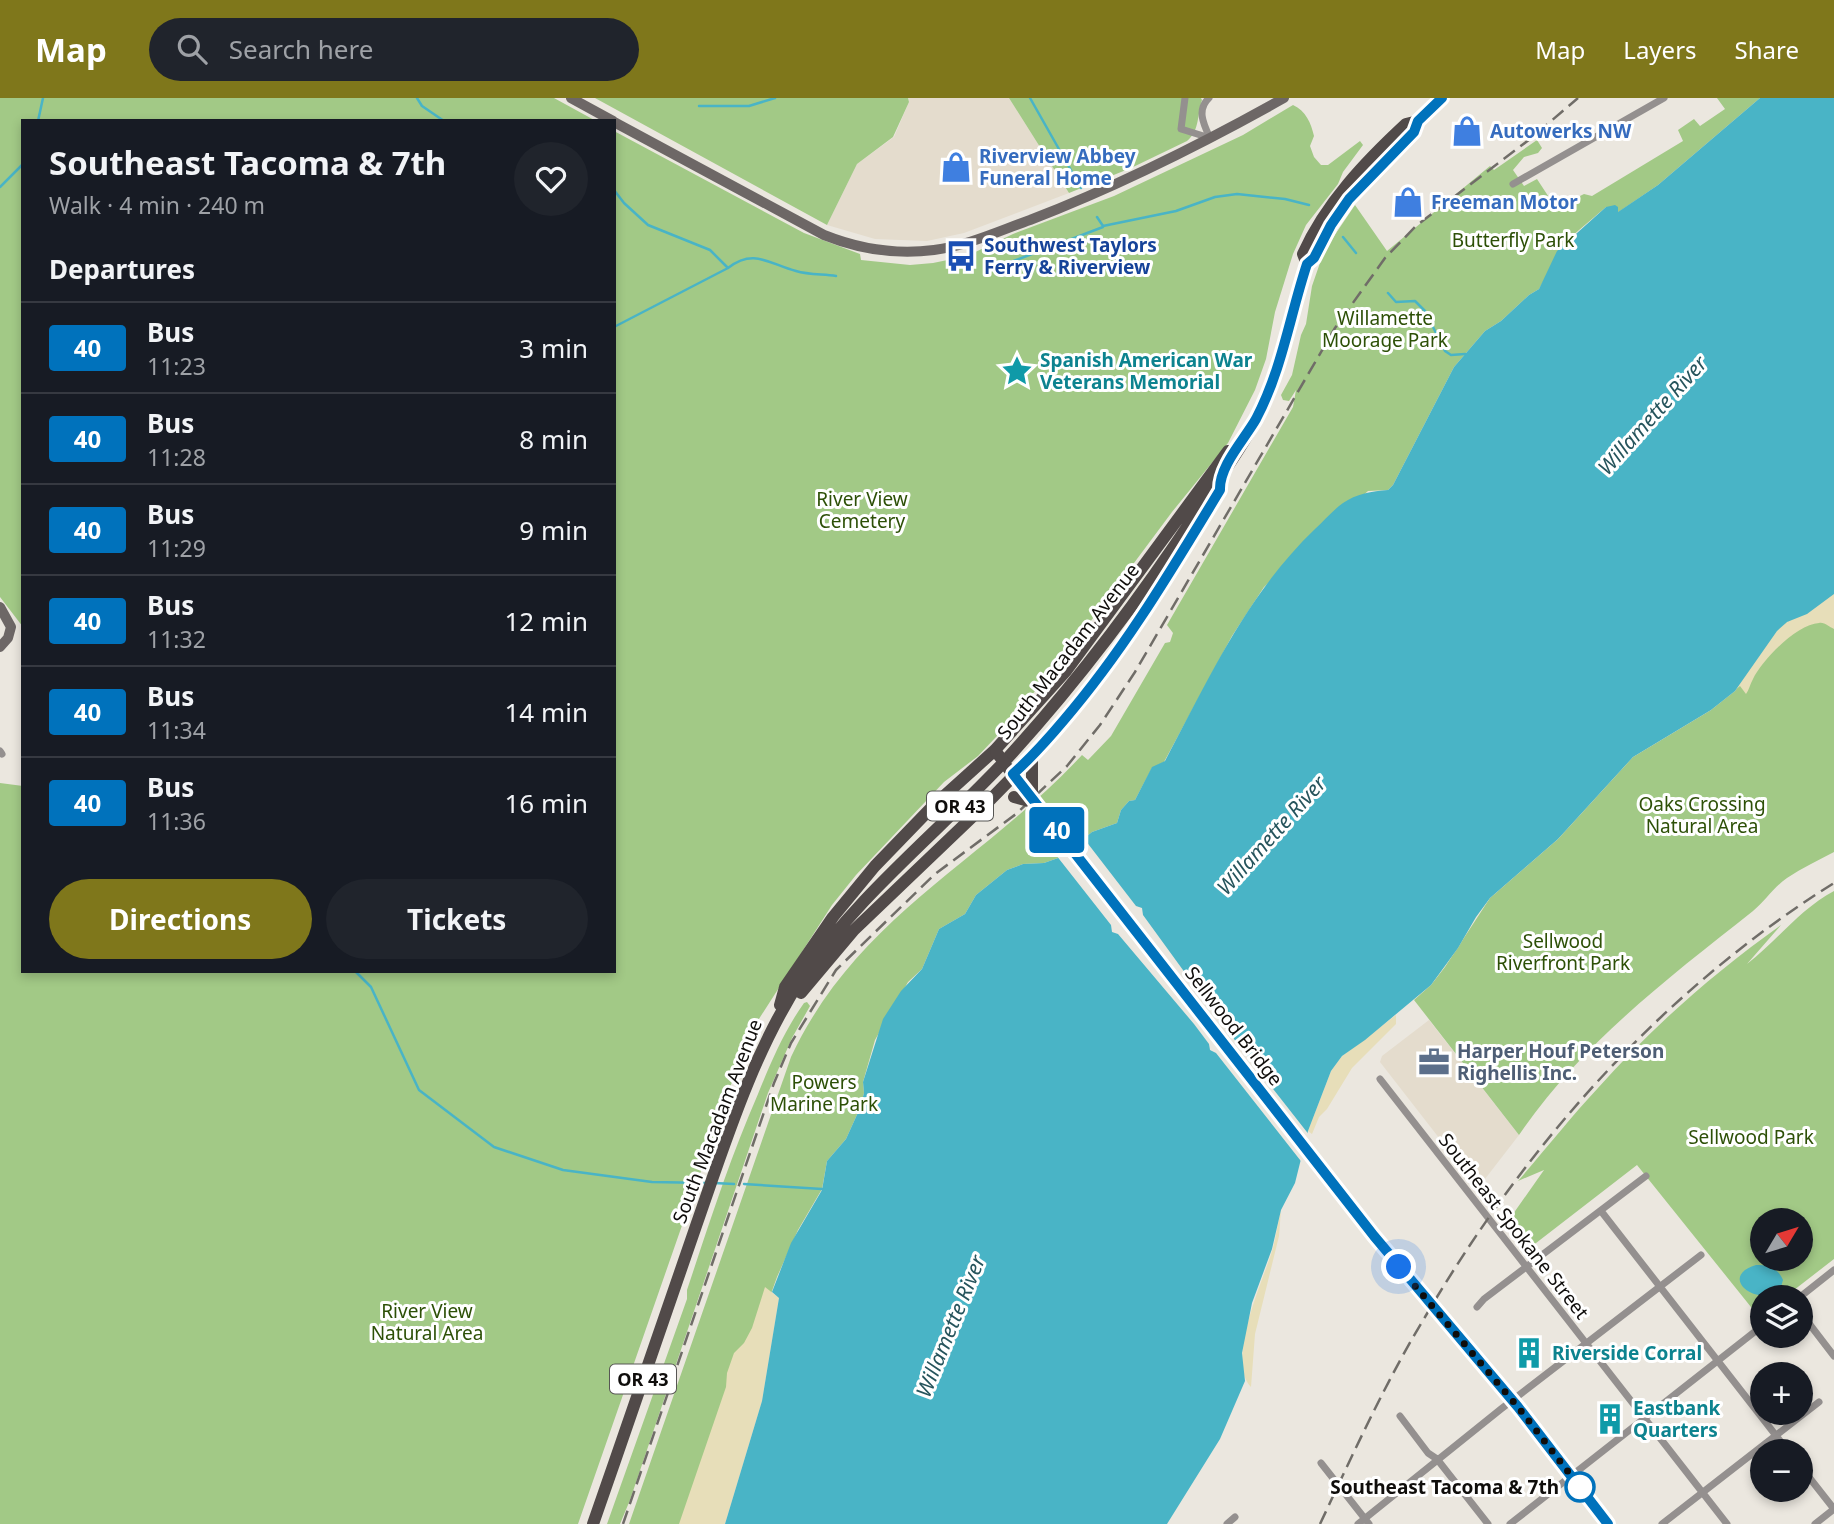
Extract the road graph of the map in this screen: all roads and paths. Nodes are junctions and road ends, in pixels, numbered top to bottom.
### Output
1 (571, 98) edge
2 (1185, 98) edge
3 (1209, 98) edge
4 (1284, 98) edge
5 (1442, 98) edge
6 (1661, 99) edge
7 (610, 119) edge
8 (1418, 121) junction
9 (616, 122) edge
10 (1210, 138) junction
11 (1513, 184) dead end
12 (1344, 189) junction
13 (1345, 204) junction
14 (1307, 264) junction
15 (1244, 439) junction
16 (1220, 478) junction
17 (0, 607) edge
18 (0, 647) edge
19 (995, 751) junction
20 (1032, 757) junction
21 (1013, 774) junction
22 (1034, 800) junction
23 (989, 801) junction
24 (774, 1022) junction
25 (1380, 1079) dead end
26 (1646, 1176) dead end
27 (1601, 1211) junction
28 (1701, 1255) dead end
29 (1527, 1268) junction
30 (1834, 1270) edge
31 (1661, 1287) junction
32 (1813, 1287) edge
33 (1477, 1307) dead end
34 (1813, 1329) edge
35 (1750, 1335) edge
36 (1586, 1344) junction
37 (1834, 1356) edge
38 (1719, 1360) junction
39 (1512, 1400) junction
40 (1819, 1402) dead end
41 (1400, 1416) dead end
42 (1644, 1419) junction
43 (1776, 1435) junction
44 (1779, 1439) edge
45 (1437, 1459) junction
46 (1321, 1463) dead end
47 (1571, 1476) junction
48 (1813, 1482) edge
49 (1702, 1492) junction
50 (1834, 1509) edge
51 (1235, 1517) dead end
52 (1364, 1522) edge
53 (593, 1524) edge
54 (1227, 1524) edge
55 (1488, 1524) edge
56 (1510, 1524) edge
57 (1608, 1524) edge
58 (1662, 1524) edge
59 (1727, 1524) edge
60 (1815, 1524) edge

1 - 7 main road
2 - 10 street
3 - 10 street
4 - 10 main road
5 - 8 main road, South Macadam Avenue / OR 43
6 - 11 street
8 - 12 main road, South Macadam Avenue / OR 43
8 - 13 main road, South Macadam Avenue / OR 43
9 - 10 main road
12 - 13 main road
12 - 14 main road, South Macadam Avenue / OR 43
13 - 14 main road, South Macadam Avenue / OR 43
14 - 15 main road, South Macadam Avenue / OR 43
15 - 16 main road, South Macadam Avenue / OR 43
15 - 19 main road
16 - 20 main road
16 - 24 main road, South Macadam Avenue / OR 43
17 - 18 main road
19 - 21 main road, Sellwood Bridge, bridge
19 - 24 main road
20 - 21 main road
20 - 22 main road
21 - 22 main road, Sellwood Bridge
21 - 23 main road
22 - 23 main road, bridge
22 - 39 main road, Sellwood Bridge, bridge
23 - 24 main road
24 - 53 main road, South Macadam Avenue / OR 43
25 - 29 street, Southeast Spokane Street
26 - 27 street
27 - 29 street
27 - 31 street
28 - 31 street
29 - 33 street
29 - 36 street, Southeast Spokane Street
30 - 32 street
31 - 36 street
31 - 38 street
34 - 37 street
35 - 38 street
36 - 39 street
36 - 42 street, Southeast Spokane Street
38 - 42 street
38 - 43 street
39 - 45 street
39 - 47 main road, Sellwood Bridge
40 - 43 street
41 - 45 street
42 - 47 street
42 - 49 street, Southeast Spokane Street
43 - 44 street
43 - 49 street
45 - 52 street
45 - 55 street
46 - 52 street
47 - 56 street
47 - 57 main road, Sellwood Bridge
48 - 50 street
49 - 58 street
49 - 59 street, Southeast Spokane Street
50 - 60 street
51 - 54 street

